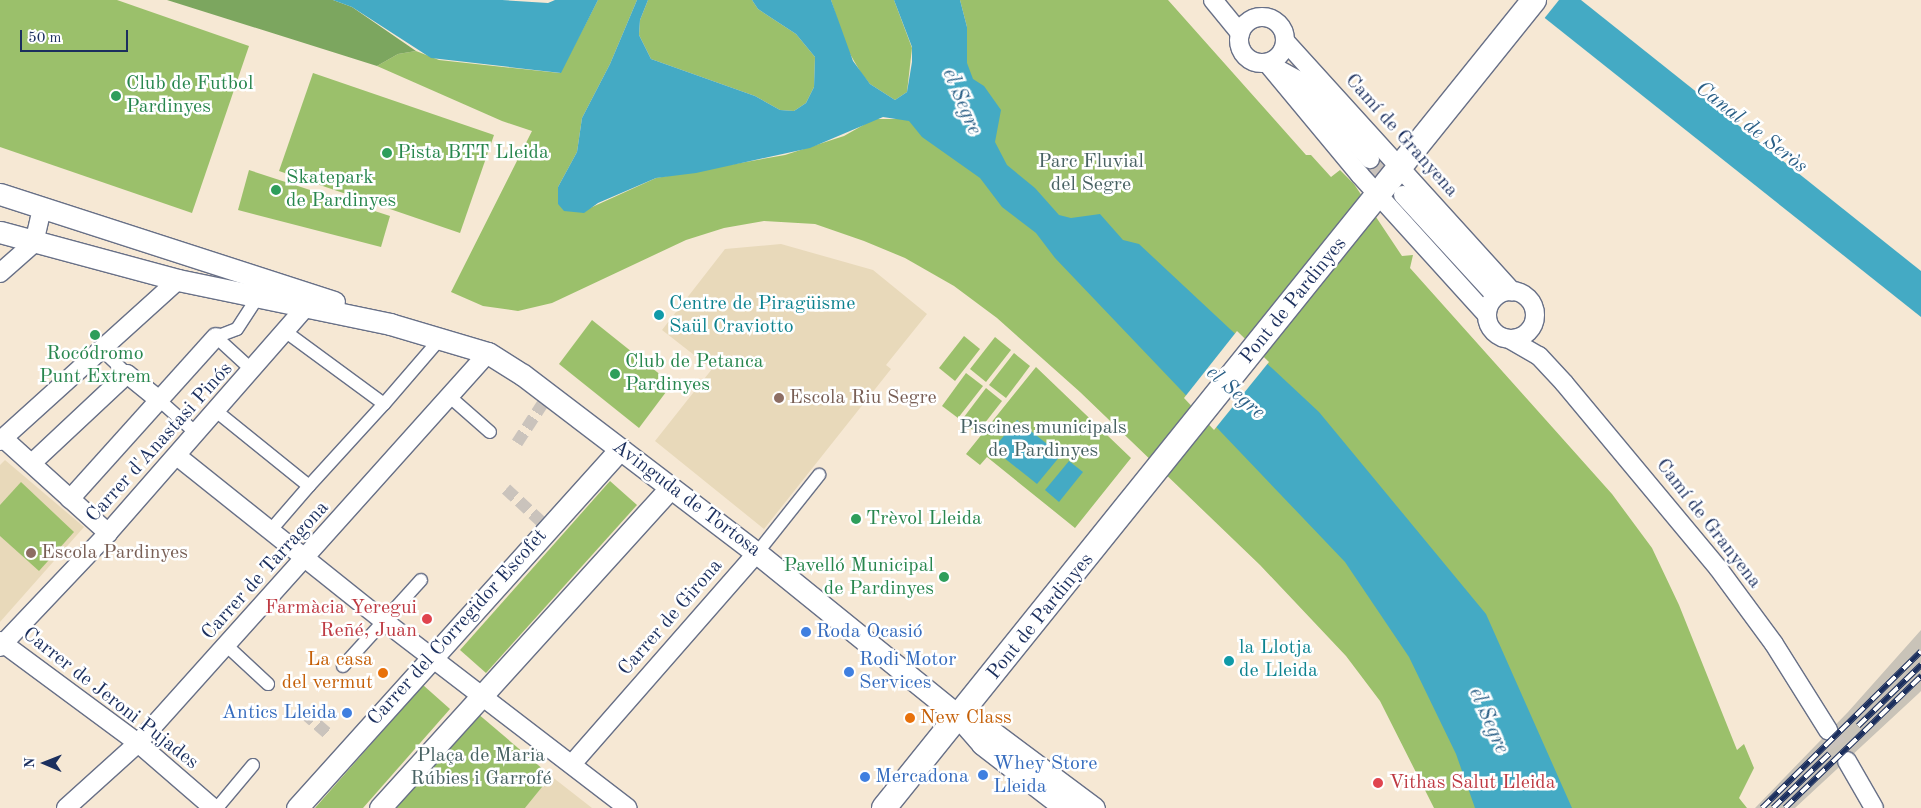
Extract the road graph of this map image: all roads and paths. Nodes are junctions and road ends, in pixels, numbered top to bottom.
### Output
1 (1531, 4) edge
2 (1217, 5) edge
3 (1245, 27) junction
4 (1285, 41) junction
5 (1267, 63) junction
6 (1298, 80) junction
7 (1370, 159) tunnel mouth
8 (1401, 168) junction
9 (0, 194) edge
10 (1403, 194) tunnel mouth
11 (1374, 200) junction
12 (42, 208) junction
13 (0, 232) edge
14 (34, 243) junction
15 (174, 249) junction
16 (209, 260) junction
17 (0, 273) edge
18 (171, 278) junction
19 (1504, 293) junction
20 (258, 297) junction
21 (310, 301) junction
22 (1487, 315) junction
23 (1533, 326) junction
24 (286, 332) junction
25 (216, 338) junction
26 (440, 339) junction
27 (1511, 340) junction
28 (101, 349) junction
29 (488, 353) junction
30 (1539, 356) junction
31 (252, 370) junction
32 (127, 374) junction
33 (450, 398) junction
34 (158, 399) junction
35 (384, 404) junction
36 (216, 410) junction
37 (490, 432) dead end
38 (196, 433) junction
39 (2, 439) edge
40 (619, 450) junction
41 (177, 456) junction
42 (32, 463) junction
43 (819, 475) dead end
44 (308, 486) junction
45 (670, 488) junction
46 (70, 498) junction
47 (270, 531) junction
48 (108, 533) junction
49 (757, 552) junction
50 (305, 558) junction
51 (421, 580) dead end
52 (384, 621) junction
53 (1, 644) edge
54 (227, 646) junction
55 (431, 656) junction
56 (343, 666) dead end
57 (268, 684) dead end
58 (482, 695) junction
59 (958, 716) junction
60 (1828, 730) tunnel mouth
61 (138, 743) junction
62 (1847, 761) tunnel mouth
63 (572, 764) junction
64 (254, 765) dead end
65 (66, 808) edge
66 (213, 808) edge
67 (217, 808) edge
68 (297, 808) edge
69 (380, 808) edge
70 (628, 808) edge
71 (884, 808) edge
72 (1065, 808) edge
73 (1094, 808) edge
74 (1874, 808) edge

1 - 8 main road, Pont de Pardinyes
2 - 3 street
3 - 4 street
3 - 5 street
4 - 5 street
4 - 6 street, Camí de Granyena
4 - 8 street, Camí de Granyena
5 - 6 street, Camí de Granyena
5 - 11 street
6 - 7 street, Camí de Granyena
8 - 11 main road, Pont de Pardinyes
8 - 19 street, Camí de Granyena
9 - 12 street
10 - 19 street, Camí de Granyena
11 - 22 street
11 - 59 main road, Pont de Pardinyes
12 - 14 street
12 - 15 street
13 - 14 street
14 - 17 street
14 - 18 street
15 - 16 street
15 - 18 street
16 - 18 street
16 - 21 street
18 - 20 street
18 - 28 street
19 - 22 street
19 - 23 street
20 - 21 street
20 - 25 street
21 - 24 street, Carrer d'Anastasi Pinós
21 - 26 street, Avinguda de Tortosa
22 - 27 street
23 - 27 street
23 - 30 street
24 - 31 street, Carrer d'Anastasi Pinós
24 - 35 street
25 - 31 street
25 - 34 street
26 - 29 street, Avinguda de Tortosa
26 - 35 street
27 - 30 street, Camí de Granyena
28 - 32 street
28 - 39 street
29 - 33 street, Carrer de Tarragona
29 - 40 street, Avinguda de Tortosa
30 - 60 street, Camí de Granyena
31 - 36 street, Carrer d'Anastasi Pinós
32 - 34 street
32 - 42 street
33 - 37 street
33 - 50 street, Carrer de Tarragona
34 - 38 street
34 - 46 street
35 - 44 street
36 - 38 street, Carrer d'Anastasi Pinós
36 - 44 street
38 - 41 street, Carrer d'Anastasi Pinós
39 - 42 street
40 - 45 street, Avinguda de Tortosa
40 - 55 street, Carrer del Corregidor Escofet
41 - 47 street
41 - 48 street, Carrer d'Anastasi Pinós
42 - 46 street
43 - 49 street, Carrer de Girona
44 - 47 street
45 - 49 street, Avinguda de Tortosa
45 - 58 street
46 - 48 street
47 - 50 street
48 - 53 street, Carrer d'Anastasi Pinós
49 - 59 street, Avinguda de Tortosa
49 - 63 street, Carrer de Girona
50 - 52 street
50 - 54 street, Carrer de Tarragona
51 - 52 street
52 - 55 street
52 - 56 street
53 - 61 street, Carrer de Jeroni Pujades
54 - 57 street
54 - 61 street, Carrer de Tarragona
55 - 58 street
55 - 68 street, Carrer del Corregidor Escofet
58 - 63 street
58 - 69 street
59 - 71 main road, Pont de Pardinyes
59 - 72 street, Avinguda de Tortosa
59 - 73 street, Avinguda de Tortosa
61 - 65 street, Carrer de Tarragona
61 - 66 street, Carrer de Jeroni Pujades
62 - 74 street
63 - 70 street
64 - 67 street

